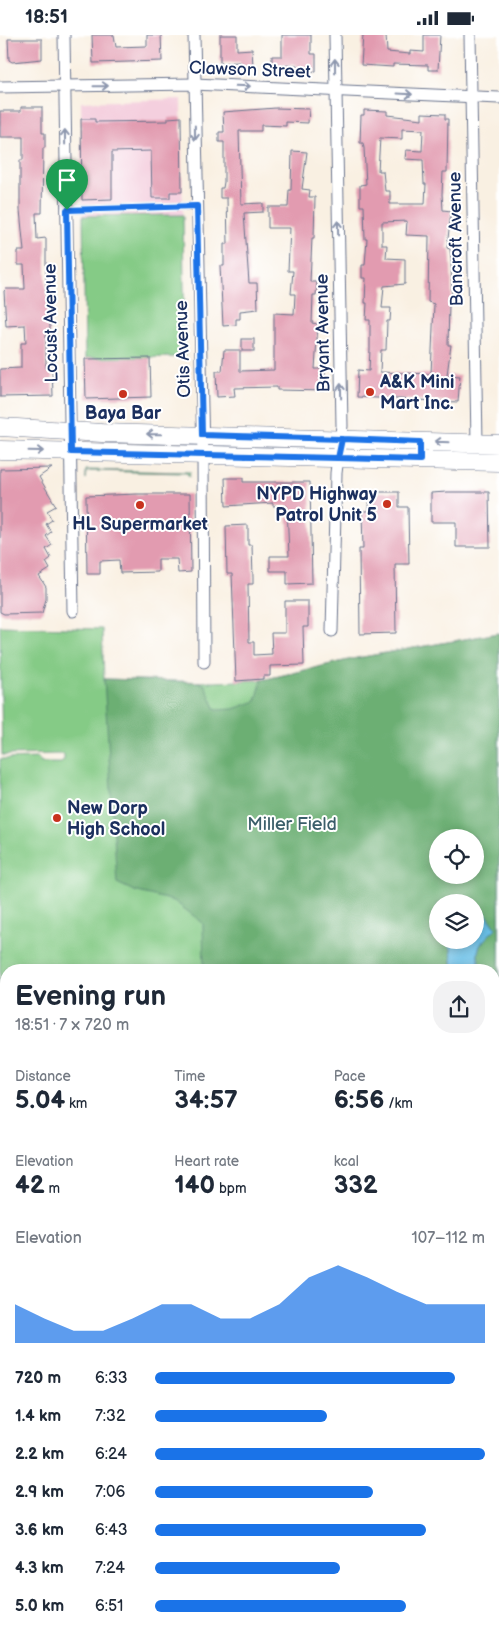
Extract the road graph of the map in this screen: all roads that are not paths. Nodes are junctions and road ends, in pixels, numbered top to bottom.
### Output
1 (64, 35) edge
2 (194, 35) edge
3 (334, 35) edge
4 (470, 35) edge
5 (194, 84) junction
6 (0, 87) edge
7 (64, 87) junction
8 (335, 90) junction
9 (471, 97) junction
10 (499, 98) edge
11 (197, 206) junction
12 (67, 210) junction
13 (0, 427) edge
14 (71, 431) junction
15 (202, 435) junction
16 (342, 439) junction
17 (420, 442) junction
18 (477, 443) junction
19 (499, 444) edge
20 (0, 450) edge
21 (71, 452) junction
22 (203, 455) junction
23 (338, 458) junction
24 (420, 460) junction
25 (499, 462) edge
26 (73, 611) dead end
27 (332, 631) dead end
28 (204, 662) dead end

1 - 7 street, Locust Avenue
2 - 5 street, Otis Avenue
8 -> 3 street, Bryant Avenue
4 - 9 street, Bancroft Avenue
7 -> 5 street, Clawson Street
5 -> 8 street, Clawson Street
5 -> 11 street, Otis Avenue
6 - 7 street, Clawson Street
12 -> 7 street, Locust Avenue
8 -> 9 street, Clawson Street
16 -> 8 street, Bryant Avenue
9 - 10 street, Clawson Street
9 - 18 street, Bancroft Avenue
11 - 12 lane
11 - 15 street, Otis Avenue
12 - 14 street, Locust Avenue
13 - 14 main road
15 -> 14 main road
14 - 21 street, Locust Avenue
15 - 16 main road
15 - 22 street, Otis Avenue
16 - 17 main road
16 - 23 street, Bryant Avenue
18 -> 17 main road
17 - 24 main road
18 - 19 main road
20 -> 21 main road
21 - 22 main road
21 - 26 street, Locust Avenue
22 - 23 main road
22 - 28 street, Otis Avenue
23 - 24 main road
23 - 27 street, Bryant Avenue
24 - 25 main road

